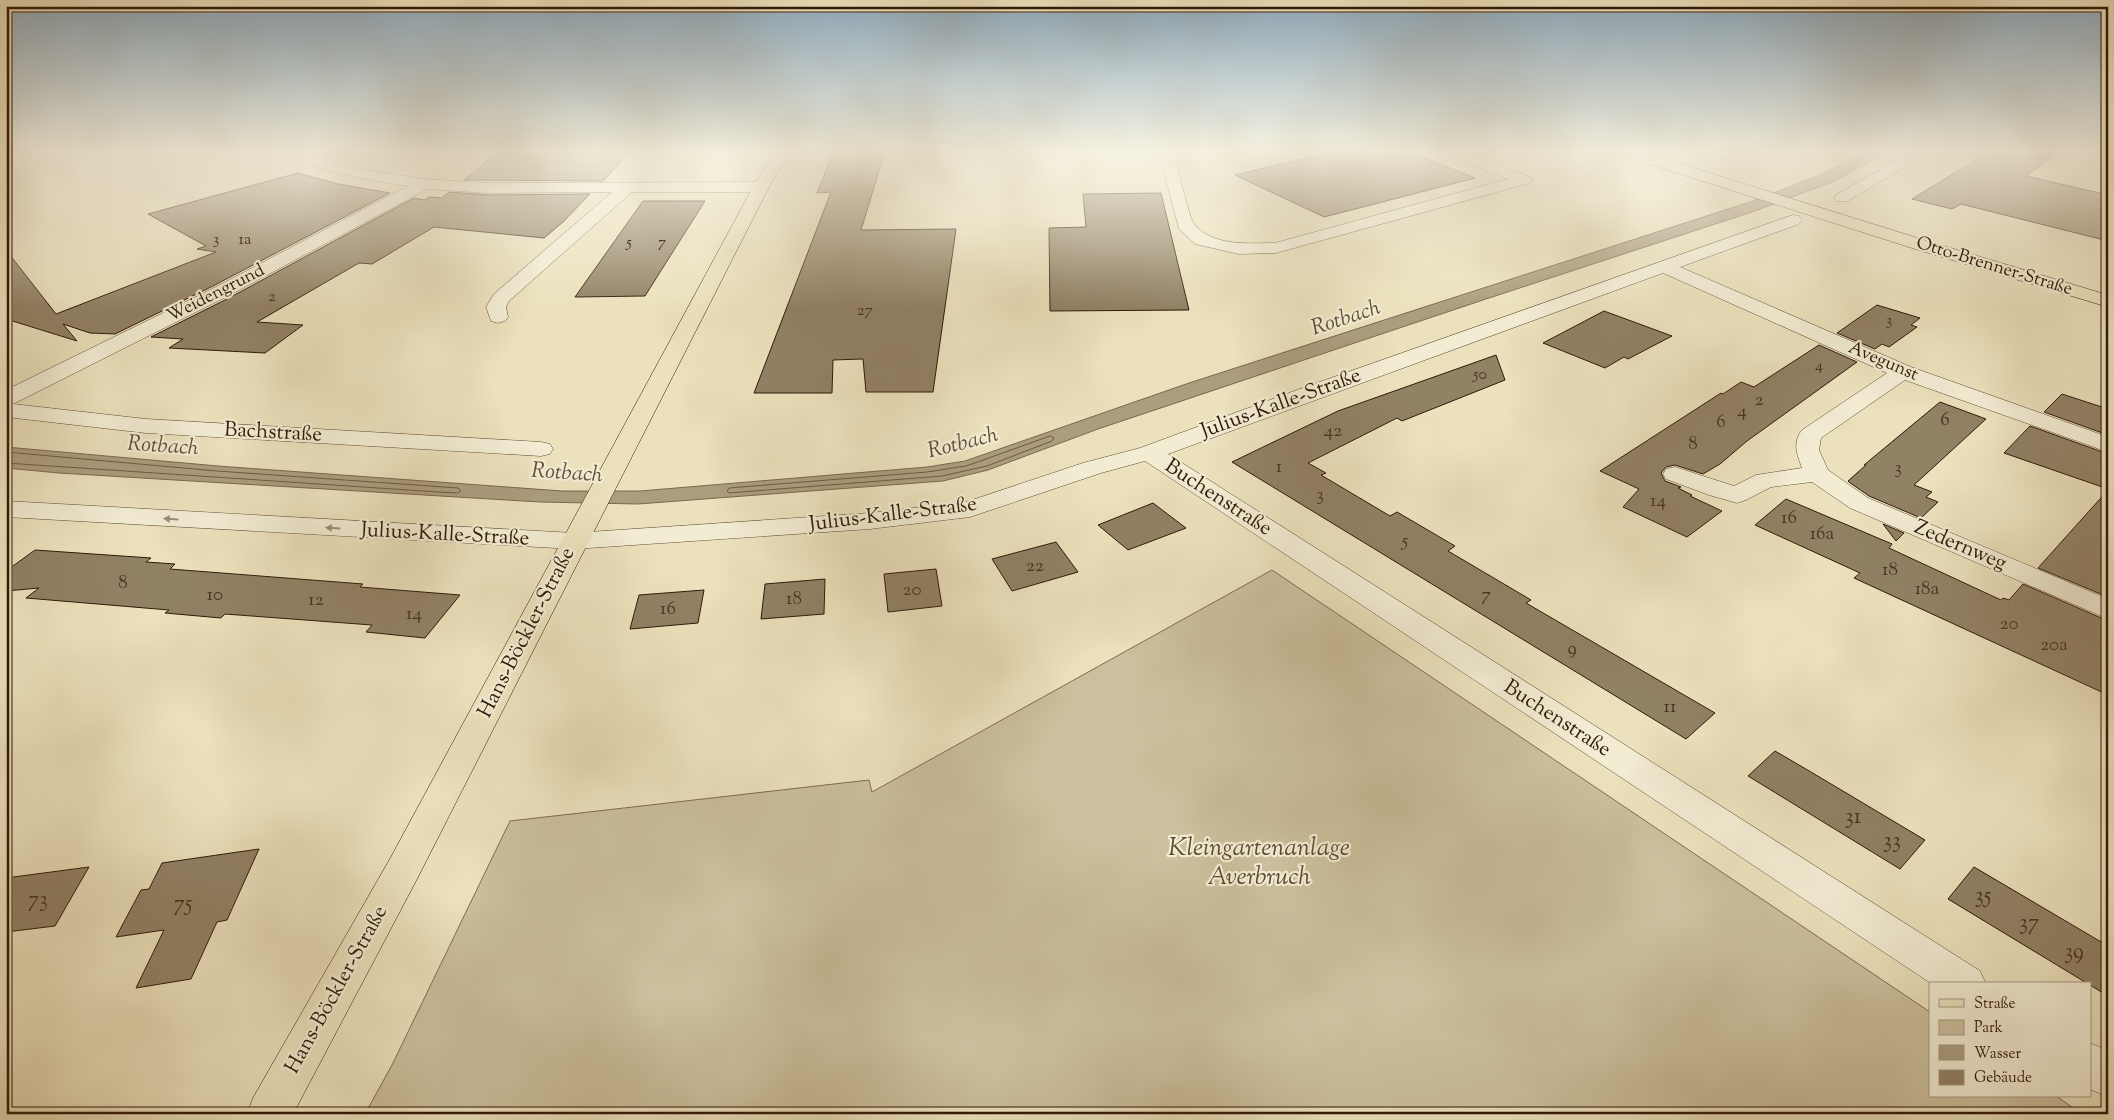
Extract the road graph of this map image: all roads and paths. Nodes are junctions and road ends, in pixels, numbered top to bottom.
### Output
1 (388, 203) edge
2 (609, 203) edge
3 (752, 203) edge
4 (1179, 203) edge
5 (1439, 203) edge
6 (1776, 203) edge
7 (1794, 212) junction
8 (1663, 266) junction
9 (2108, 301) edge
10 (498, 317) dead end
11 (1903, 372) junction
12 (6, 399) edge
13 (6, 410) edge
14 (2108, 445) edge
15 (541, 449) dead end
16 (1149, 453) junction
17 (1675, 474) dead end
18 (1817, 474) junction
19 (6, 509) edge
20 (581, 528) junction
21 (2108, 610) edge
22 (1963, 982) edge
23 (2092, 1065) edge
24 (2108, 1076) edge
25 (269, 1114) edge

1 - 12 street, Weidengrund
2 - 10 street
3 - 20 main road, Hans-Böckler-Straße
4 - 5 street
6 - 7 main road, Otto-Brenner-Straße
7 - 8 street, Julius-Kalle-Straße
7 - 9 main road, Otto-Brenner-Straße
8 - 11 street, Avegunst
8 - 16 street, Julius-Kalle-Straße
11 - 14 street, Avegunst
11 - 18 street
13 - 15 street, Bachstraße
16 - 20 street, Julius-Kalle-Straße
16 - 22 street, Buchenstraße
17 - 18 street
18 - 21 street, Zedernweg
20 -> 19 street, Julius-Kalle-Straße
20 - 25 main road, Hans-Böckler-Straße
23 - 24 street

